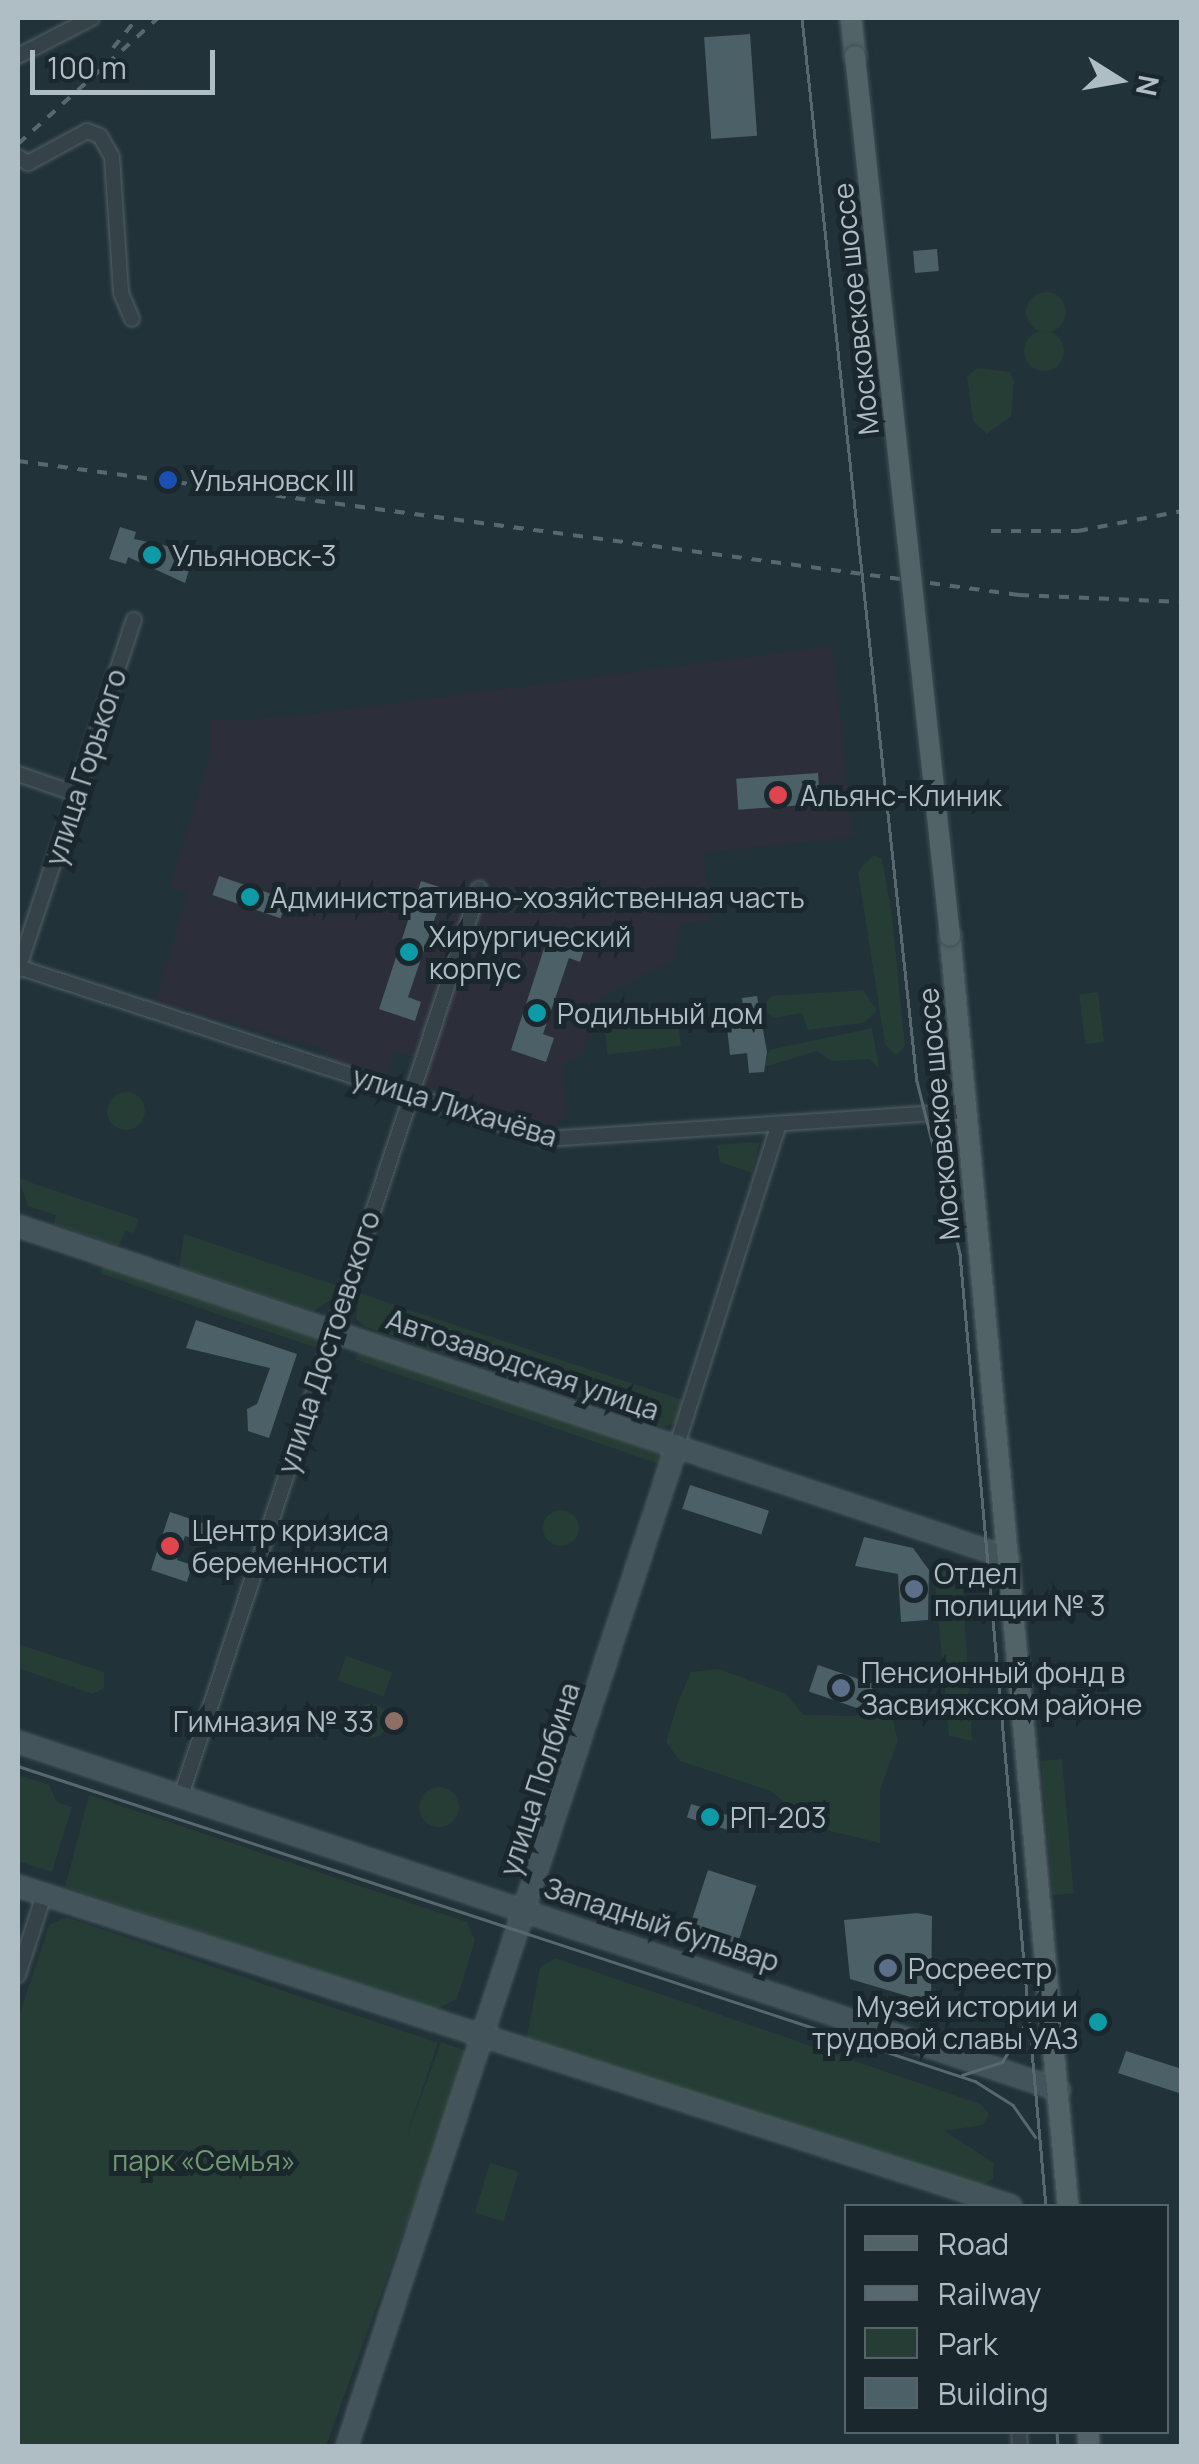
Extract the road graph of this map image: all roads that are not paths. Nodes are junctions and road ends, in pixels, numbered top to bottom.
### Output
1 (92, 18) edge
2 (851, 18) edge
3 (18, 56) edge
4 (23, 160) edge
5 (132, 318) dead end
6 (134, 620) dead end
7 (18, 774) edge
8 (76, 794) junction
9 (479, 889) dead end
10 (18, 968) edge
11 (411, 1094) junction
12 (966, 1112) junction
13 (778, 1126) junction
14 (18, 1226) edge
15 (332, 1328) junction
16 (677, 1445) junction
17 (1009, 1558) junction
18 (18, 1742) edge
19 (182, 1796) junction
20 (18, 1886) edge
21 (44, 1895) junction
22 (526, 1908) junction
23 (18, 1975) edge
24 (483, 2039) junction
25 (1059, 2090) junction
26 (1001, 2204) edge
27 (1068, 2204) edge
28 (347, 2446) edge

1 - 3 street
2 - 12 main road, Московское шоссе, bridge
4 - 5 street
6 - 8 street, улица Горького
7 - 8 street
8 - 10 street, улица Горького
9 - 11 street, улица Достоевского
10 - 11 street, улица Лихачёва
11 - 13 street, улица Лихачёва
11 - 15 street, улица Достоевского
12 - 13 street, улица Лихачёва
12 - 17 main road, Московское шоссе
13 - 16 street, улица Полбина
14 - 15 street, Автозаводская улица
15 - 16 street, Автозаводская улица
15 - 19 street, улица Достоевского
16 - 17 street, Автозаводская улица
16 - 22 street, улица Полбина
17 - 25 main road, Московское шоссе
18 - 19 street, Западный бульвар
19 - 22 street, Западный бульвар
20 - 21 street
21 - 23 street
21 - 24 street
22 - 24 street, улица Полбина
22 - 25 street, Западный бульвар
24 - 26 street
24 - 28 street, улица Полбина
25 - 27 main road, Московское шоссе

